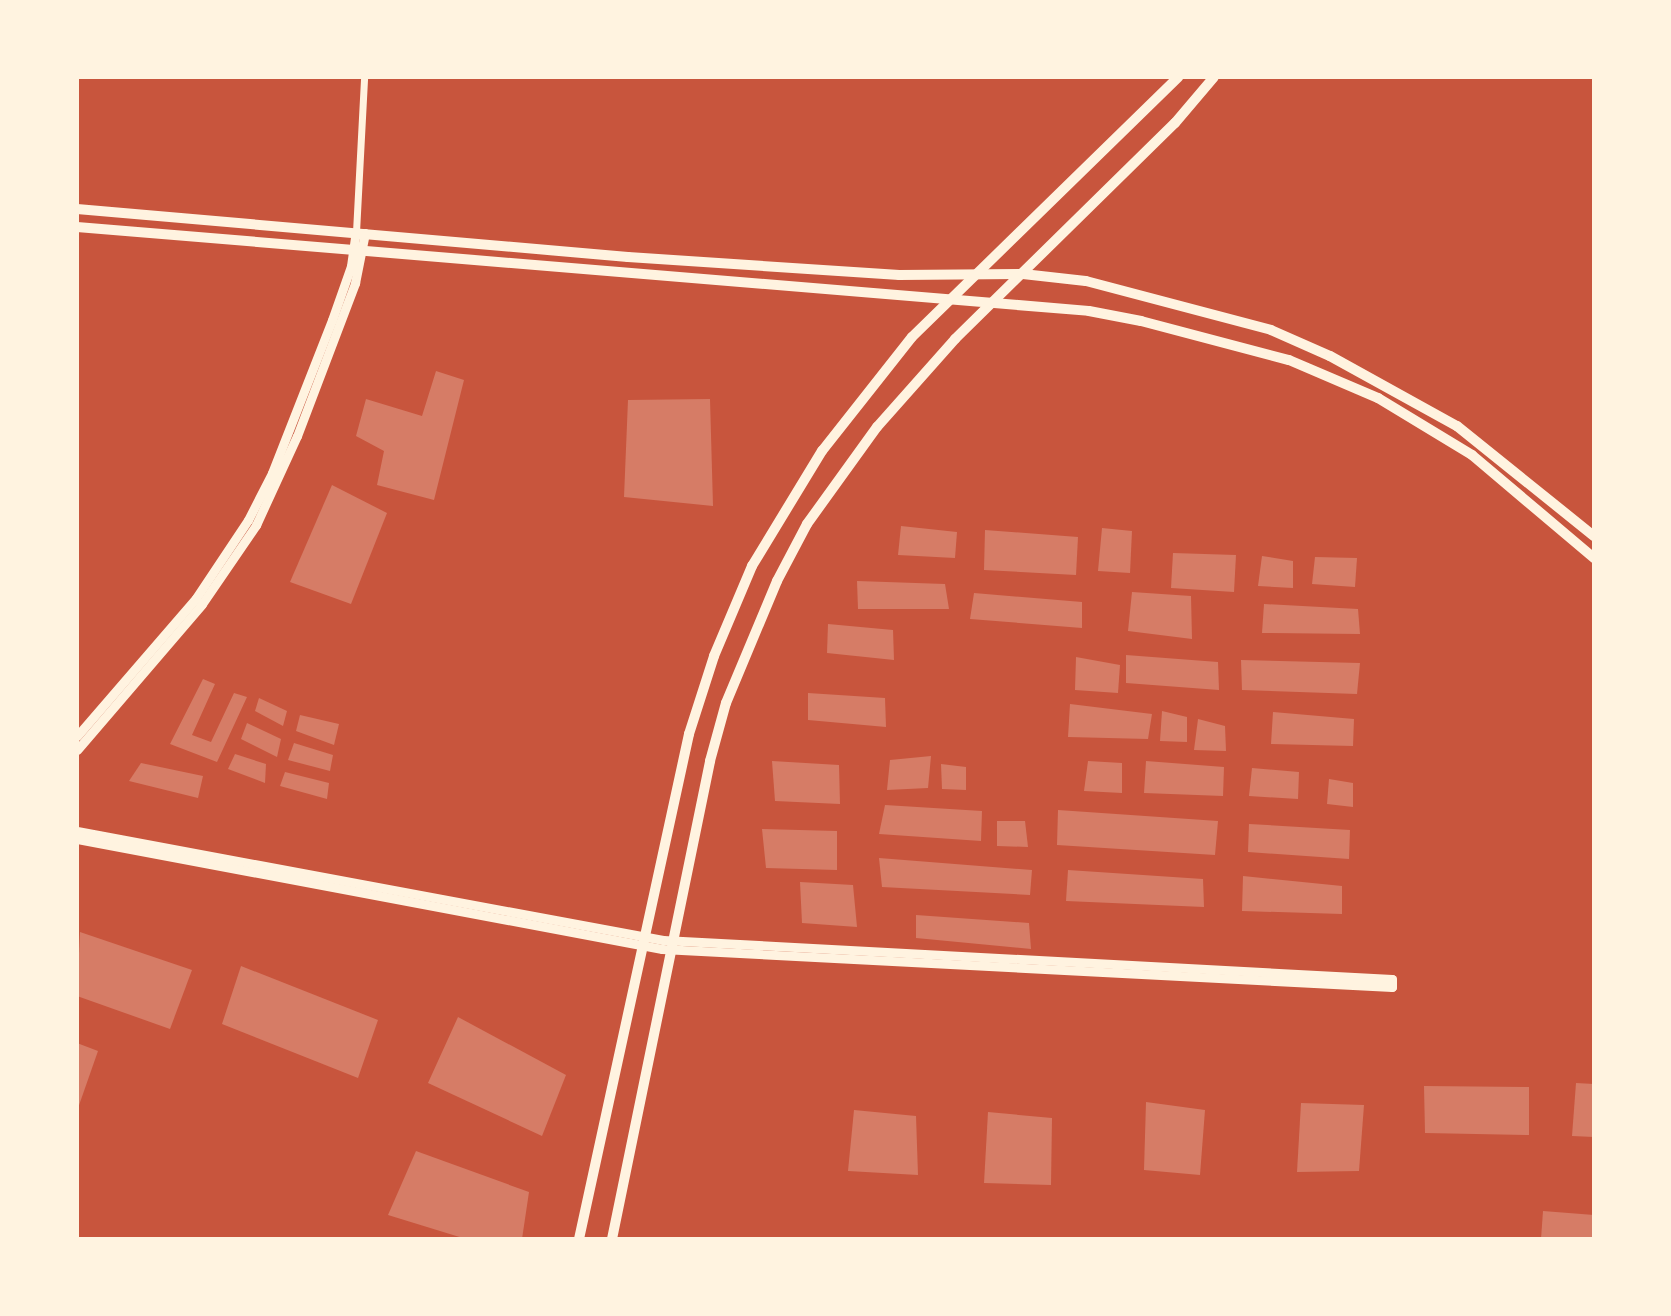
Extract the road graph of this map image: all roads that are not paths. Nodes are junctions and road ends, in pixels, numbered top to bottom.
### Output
1 (364, 77) edge
2 (1178, 77) edge
3 (1214, 77) edge
4 (77, 209) edge
5 (77, 226) edge
6 (360, 233) junction
7 (358, 250) junction
8 (972, 274) junction
9 (1020, 274) junction
10 (945, 301) junction
11 (990, 304) junction
12 (1594, 536) edge
13 (1594, 558) edge
14 (77, 736) edge
15 (77, 750) edge
16 (77, 831) edge
17 (77, 839) edge
18 (643, 942) junction
19 (671, 945) junction
20 (579, 1239) edge
21 (612, 1239) edge

1 - 6 street
2 - 8 main road
3 - 9 main road
4 - 6 main road
5 - 7 main road
6 - 7 street
6 - 8 main road
7 - 10 main road
7 - 14 street
7 - 15 street
8 - 9 main road
8 - 10 main road
9 - 11 main road
9 - 12 main road
10 - 11 main road
10 - 18 main road
11 - 13 main road
11 - 19 main road
16 - 18 street
17 - 18 street
18 - 19 street
18 - 20 main road
19 - 19 street
19 - 21 main road

